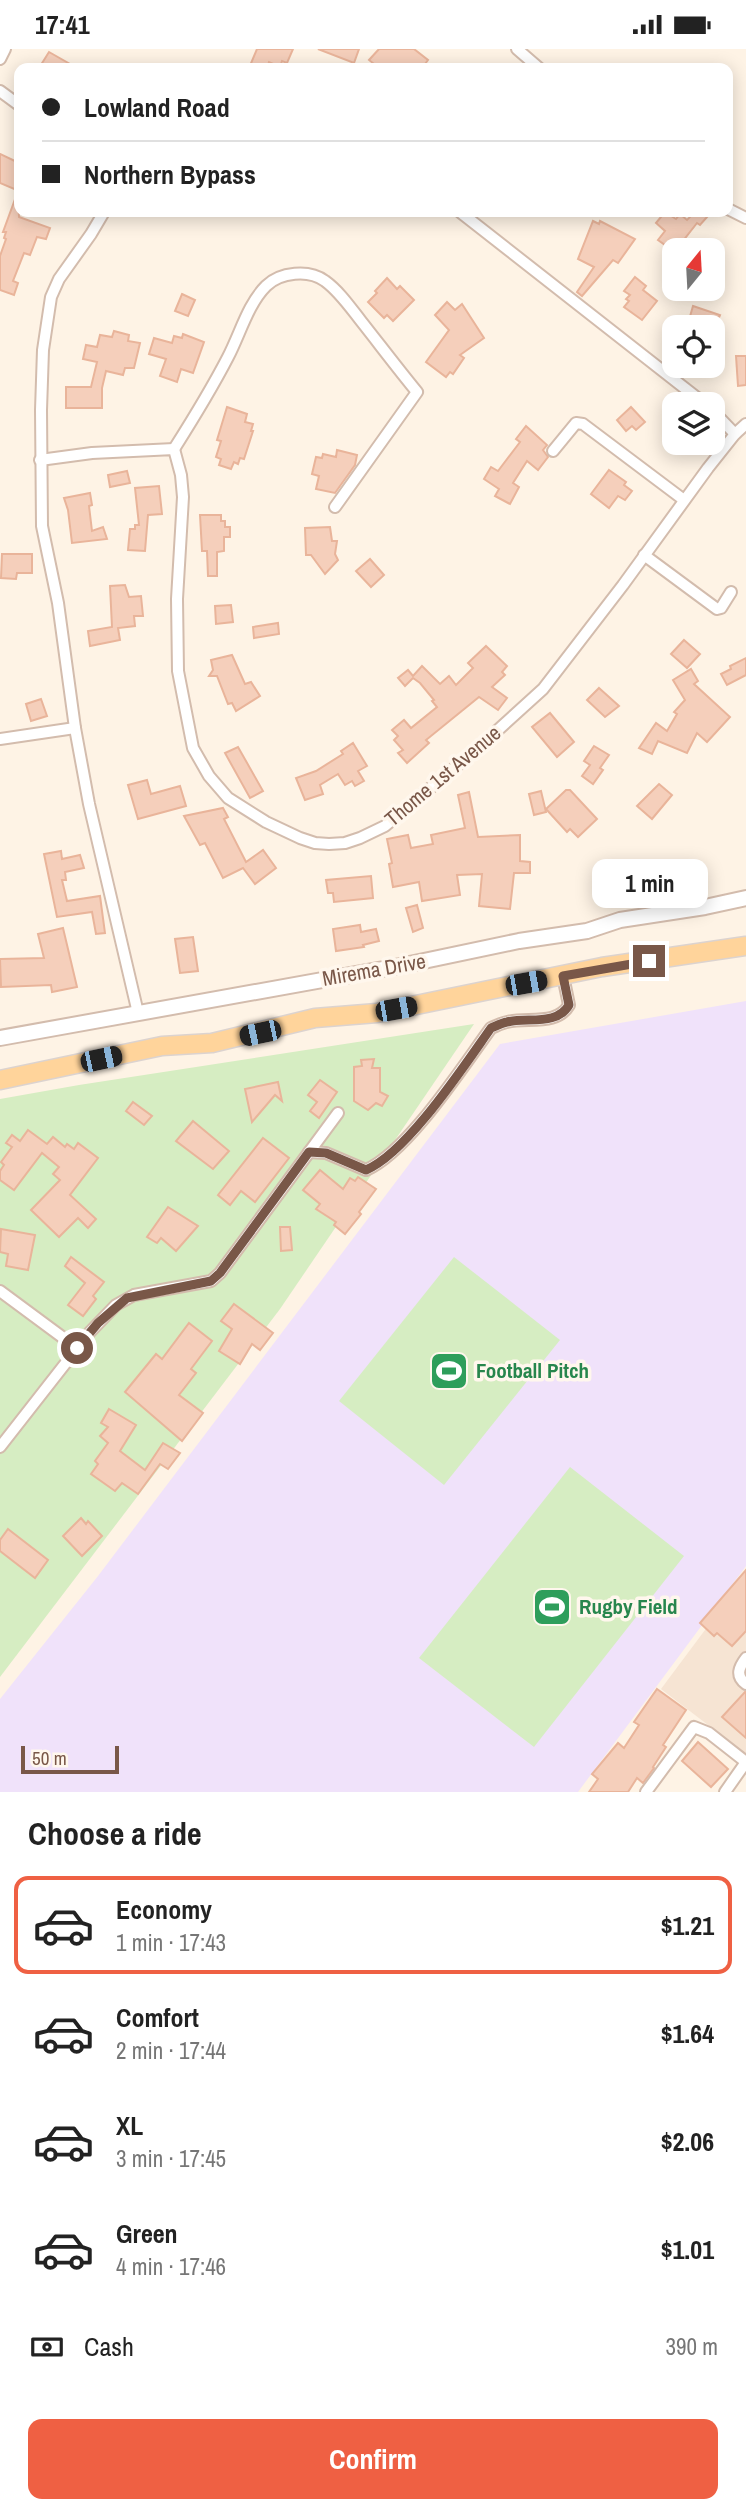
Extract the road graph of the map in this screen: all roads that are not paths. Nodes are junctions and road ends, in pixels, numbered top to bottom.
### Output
1 (5, 49) edge
2 (517, 49) edge
3 (0, 59) edge
4 (533, 63) edge
5 (101, 217) edge
6 (466, 217) edge
7 (476, 217) edge
8 (472, 222) junction
9 (690, 392) edge
10 (725, 424) edge
11 (746, 424) edge
12 (735, 434) junction
13 (174, 449) junction
14 (553, 451) dead end
15 (40, 460) junction
16 (684, 500) junction
17 (335, 506) dead end
18 (644, 555) junction
19 (731, 592) dead end
20 (75, 728) junction
21 (0, 739) edge
22 (746, 898) edge
23 (746, 946) edge
24 (563, 976) junction
25 (138, 1013) junction
26 (0, 1038) edge
27 (0, 1080) edge
28 (338, 1113) dead end
29 (309, 1152) junction
30 (0, 1291) edge
31 (77, 1348) junction
32 (0, 1447) edge
33 (746, 1658) edge
34 (746, 1683) edge
35 (746, 1762) edge
36 (646, 1792) edge
37 (725, 1792) edge

1 - 3 street
2 - 4 street
5 - 15 street
6 - 8 street
7 - 8 street
8 - 9 street
10 - 12 street
11 - 12 street, Thome 1st Avenue
12 - 16 street, Thome 1st Avenue
13 - 15 street
13 - 17 street
13 - 18 street, Thome 1st Avenue
14 - 16 street
15 - 20 street
16 - 18 street, Thome 1st Avenue
18 - 19 street
20 - 21 street
20 - 25 street
22 - 25 street, Mirema Drive
23 - 24 main road
24 - 27 main road
24 - 29 street
25 - 26 street, Mirema Drive
28 - 29 street
29 - 31 street
30 - 31 street
31 - 32 street
33 - 34 street
35 - 36 street
35 - 37 street

